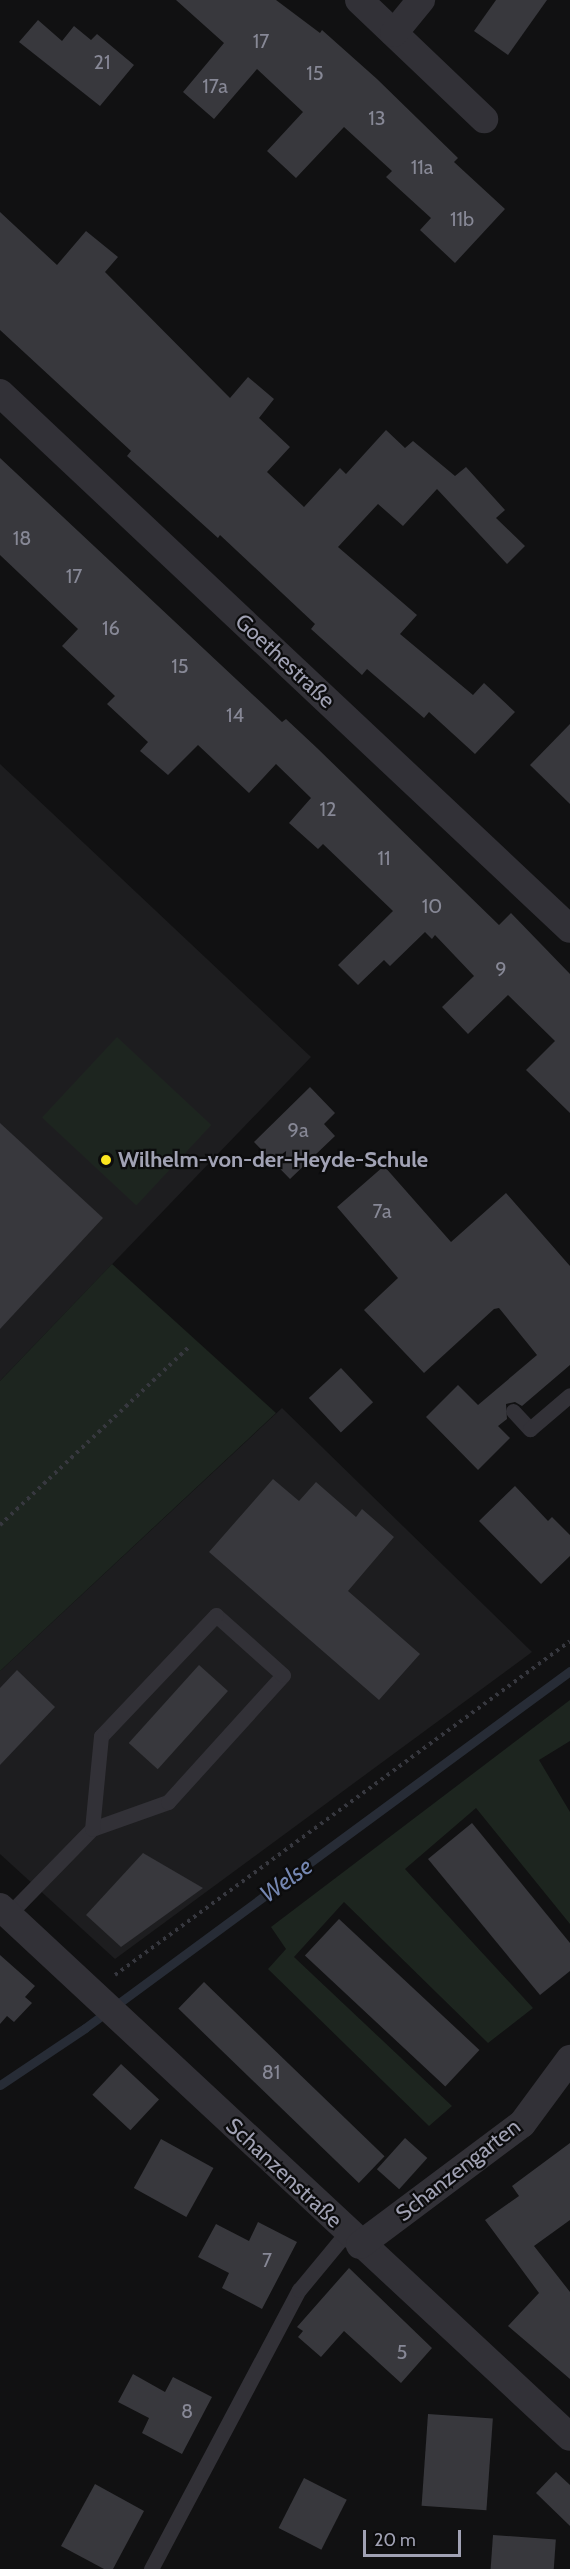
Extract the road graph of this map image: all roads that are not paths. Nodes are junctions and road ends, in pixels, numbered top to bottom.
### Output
1 (359, 0) edge
2 (421, 0) edge
3 (394, 33) junction
4 (484, 119) dead end
5 (0, 393) edge
6 (570, 929) edge
7 (570, 1395) edge
8 (513, 1411) dead end
9 (92, 1829) junction
10 (3, 1913) edge
11 (570, 2059) edge
12 (353, 2238) junction
13 (570, 2437) edge
14 (151, 2569) edge

1 - 3 street
2 - 3 street
3 - 4 street
5 - 6 street, Goethestraße
7 - 8 lane
9 - 9 lane
9 - 10 lane
10 - 12 street, Schanzenstraße
11 - 12 street, Schanzengarten
12 - 13 street, Schanzenstraße
12 - 14 lane

